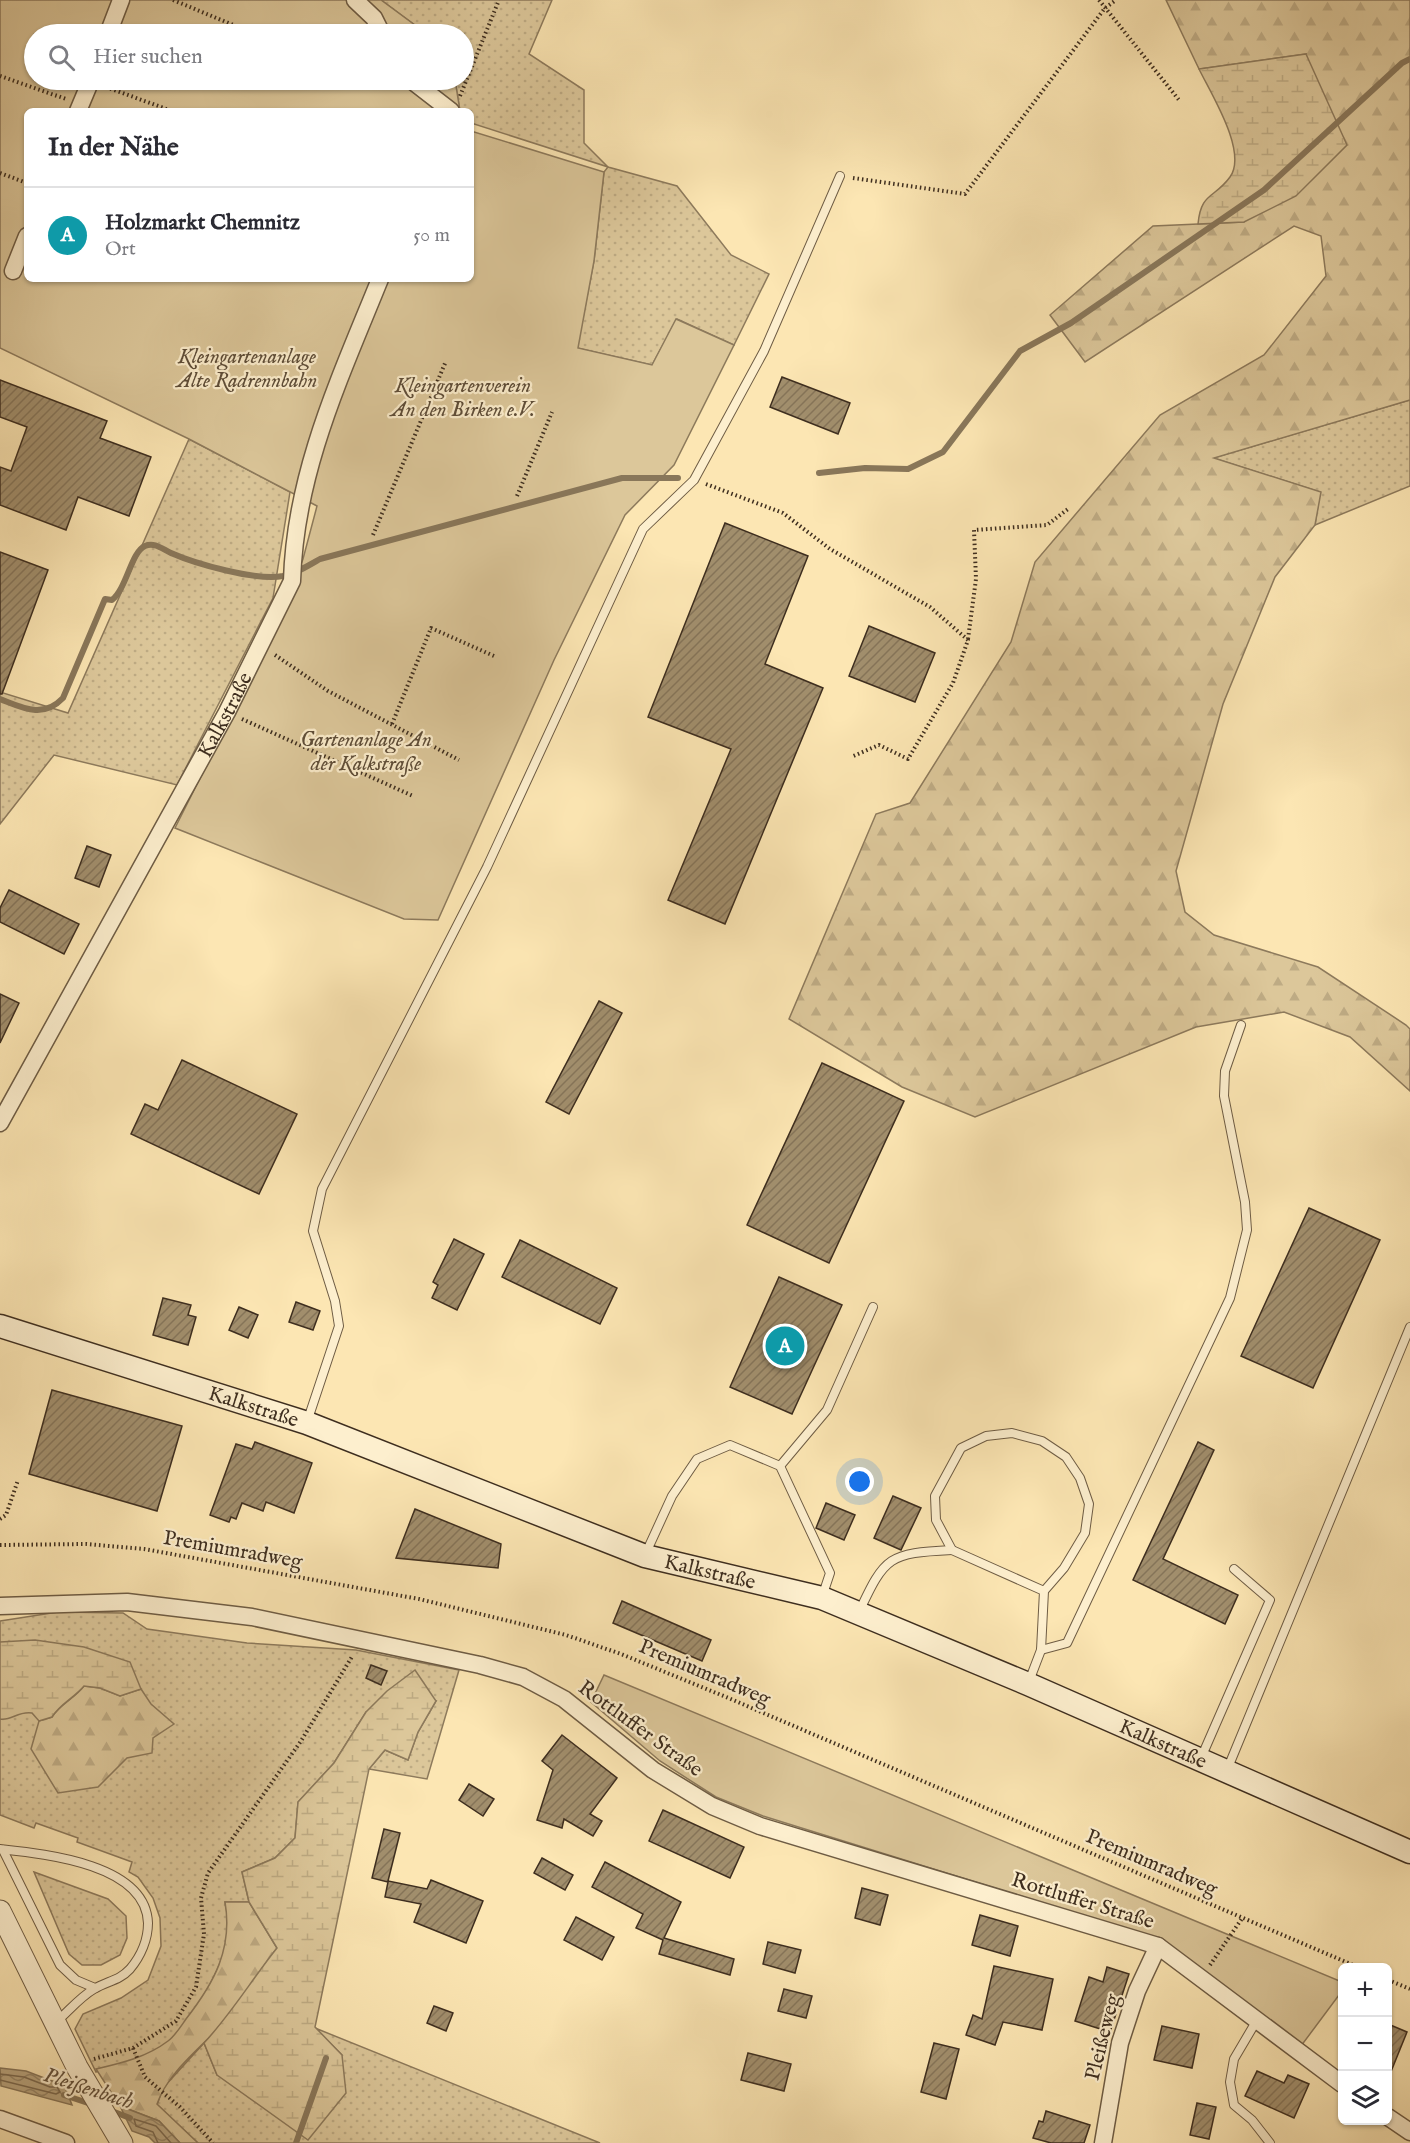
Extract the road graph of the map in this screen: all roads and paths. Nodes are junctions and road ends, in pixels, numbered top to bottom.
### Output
1 (121, 0) edge
2 (173, 0) edge
3 (355, 0) edge
4 (498, 0) edge
5 (1099, 0) edge
6 (1116, 0) edge
7 (1105, 8) junction
8 (112, 24) edge
9 (231, 24) edge
10 (377, 24) edge
11 (474, 59) edge
12 (0, 76) edge
13 (24, 86) edge
14 (35, 90) edge
15 (87, 90) edge
16 (117, 90) edge
17 (429, 90) edge
18 (461, 90) edge
19 (1179, 100) dead end
20 (455, 105) edge
21 (80, 108) edge
22 (164, 108) edge
23 (0, 173) edge
24 (840, 176) joint
25 (24, 182) edge
26 (24, 244) edge
27 (13, 272) dead end
28 (379, 282) edge
29 (446, 361) dead end
30 (552, 412) dead end
31 (694, 480) junction
32 (517, 496) dead end
33 (1068, 509) dead end
34 (373, 535) dead end
35 (968, 640) junction
36 (260, 646) junction
37 (494, 656) dead end
38 (227, 712) junction
39 (392, 724) junction
40 (851, 757) dead end
41 (459, 760) dead end
42 (413, 796) dead end
43 (1241, 1025) dead end
44 (0, 1123) edge
45 (873, 1307) dead end
46 (0, 1326) edge
47 (1410, 1327) edge
48 (307, 1423) junction
49 (780, 1466) junction
50 (18, 1480) dead end
51 (0, 1519) edge
52 (0, 1545) edge
53 (952, 1550) junction
54 (645, 1556) junction
55 (1234, 1569) dead end
56 (1044, 1591) junction
57 (822, 1598) junction
58 (0, 1606) edge
59 (859, 1613) junction
60 (363, 1639) junction
61 (1041, 1650) junction
62 (1028, 1684) junction
63 (1201, 1758) junction
64 (1227, 1770) junction
65 (1408, 1847) edge
66 (1, 1850) edge
67 (0, 1911) edge
68 (1243, 1917) junction
69 (1158, 1946) junction
70 (1349, 1963) edge
71 (1201, 1978) junction
72 (1392, 1982) edge
73 (95, 1988) junction
74 (1410, 1989) edge
75 (1257, 2020) junction
76 (56, 2023) junction
77 (133, 2048) junction
78 (77, 2067) junction
79 (1338, 2081) edge
80 (0, 2119) edge
81 (1392, 2121) edge
82 (1410, 2132) edge
83 (119, 2142) edge
84 (63, 2143) edge
85 (213, 2143) edge
86 (1103, 2143) edge
87 (1270, 2143) edge

1 - 8 street
2 - 9 path
3 - 10 street
4 - 11 path
5 - 7 path
6 - 7 path
7 - 19 path
7 - 24 path
12 - 13 path
14 - 21 path
15 - 21 street
16 - 22 path
17 - 20 street
18 - 20 path
23 - 25 path
24 - 31 lane
26 - 27 street
28 - 36 street, Kalkstraße
29 - 34 path
30 - 32 path
31 - 35 path
31 - 48 lane
33 - 35 path
35 - 40 path
36 - 38 street, Kalkstraße
36 - 39 path
37 - 39 path
38 - 42 path
38 - 44 street, Kalkstraße
39 - 41 path
43 - 61 lane
45 - 49 lane
46 - 48 main road, Kalkstraße
47 - 64 lane
48 - 54 main road, Kalkstraße
49 - 54 lane
49 - 57 lane
50 - 51 path
52 - 68 path, Premiumradweg
53 - 56 lane
53 - 56 lane
53 - 59 lane
54 - 57 main road, Kalkstraße
55 - 63 lane
56 - 61 lane
57 - 59 main road, Kalkstraße
58 - 60 street, Rottluffer Straße
59 - 62 main road, Kalkstraße
60 - 69 street, Rottluffer Straße
60 - 77 path
61 - 62 lane
62 - 63 main road, Kalkstraße
63 - 64 main road, Kalkstraße
64 - 65 main road, Kalkstraße
66 - 73 lane
66 - 73 lane
67 - 76 street
68 - 70 path, Premiumradweg
68 - 71 path
69 - 71 street, Rottluffer Straße
69 - 86 street, Pleißeweg
71 - 75 street, Rottluffer Straße
72 - 74 path
73 - 76 lane
75 - 79 street, Rottluffer Straße
75 - 87 lane
76 - 78 street
77 - 78 path
77 - 85 path
78 - 83 street
80 - 84 street
81 - 82 street

